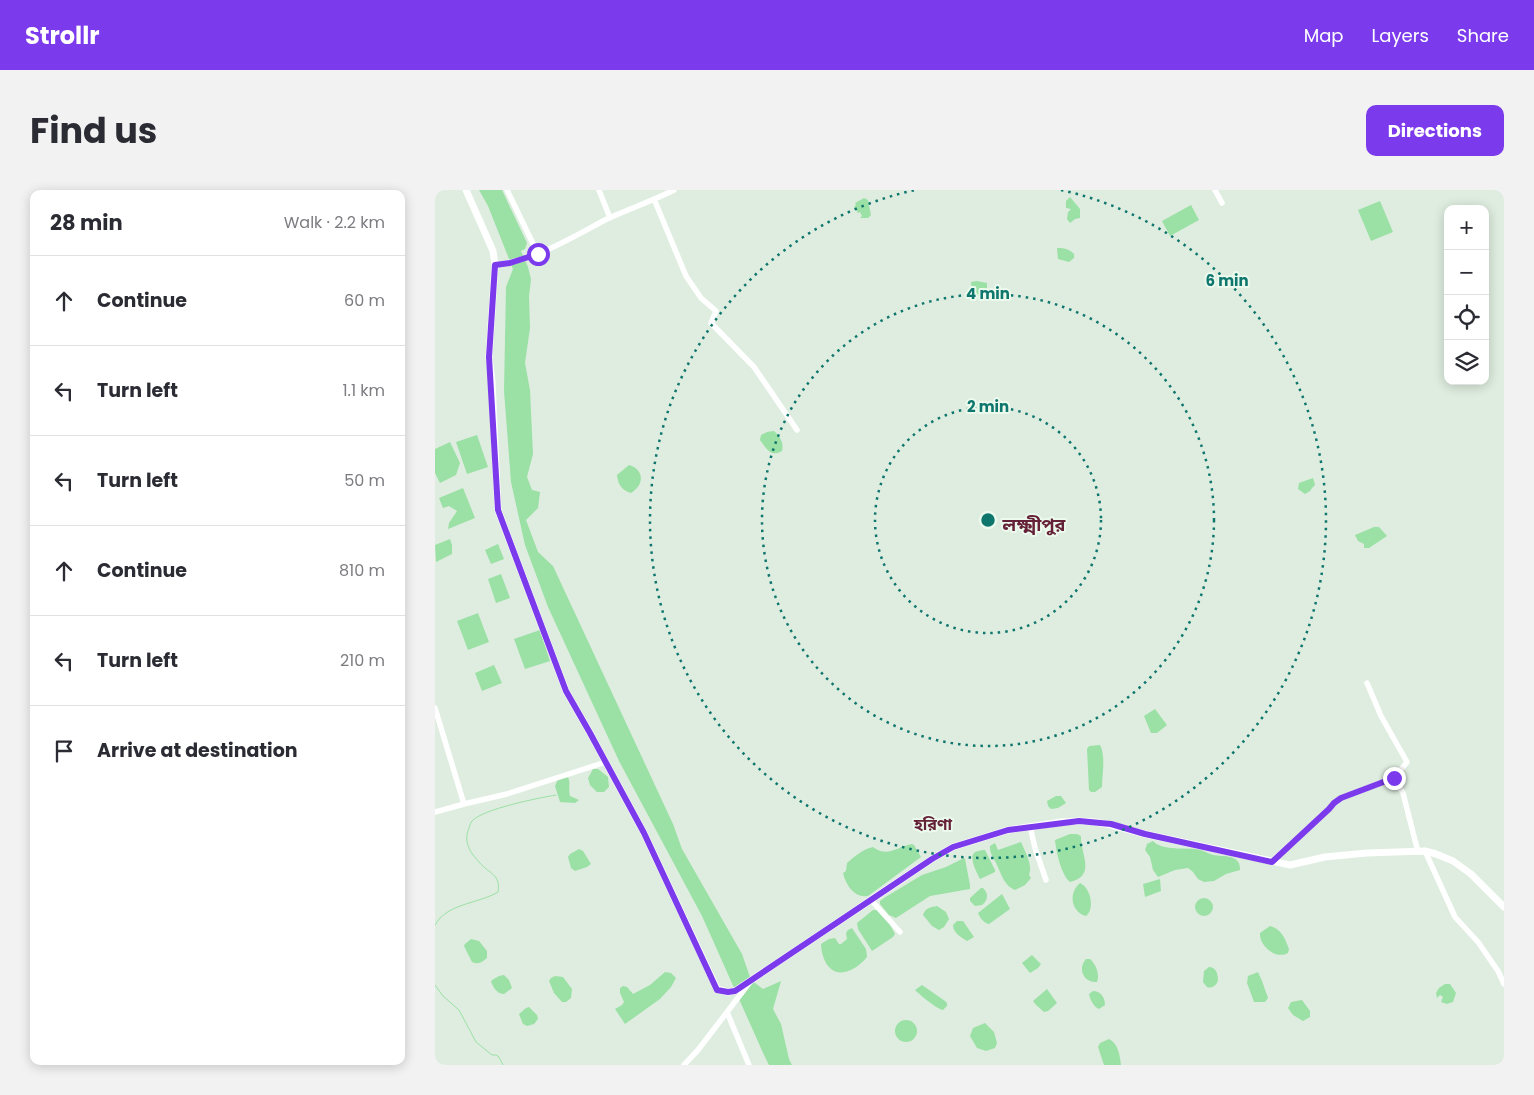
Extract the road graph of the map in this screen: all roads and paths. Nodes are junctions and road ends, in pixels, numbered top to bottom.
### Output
1 (466, 190) edge
2 (507, 190) edge
3 (599, 190) edge
4 (674, 190) edge
5 (1215, 190) edge
6 (655, 199) junction
7 (1222, 202) dead end
8 (610, 218) junction
9 (538, 254) junction
10 (495, 265) junction
11 (797, 430) dead end
12 (1367, 683) dead end
13 (435, 708) edge
14 (606, 762) junction
15 (1394, 778) junction
16 (464, 804) junction
17 (435, 812) edge
18 (1030, 826) junction
19 (1422, 851) junction
20 (1272, 862) junction
21 (1047, 880) dead end
22 (871, 900) junction
23 (1504, 907) edge
24 (900, 932) dead end
25 (751, 980) junction
26 (1504, 984) edge
27 (727, 1012) junction
28 (683, 1065) edge
29 (749, 1065) edge

1 - 10 main road
2 - 9 street
3 - 8 street
4 - 6 street
5 - 7 street
6 - 8 street
6 - 11 street
8 - 9 street
9 - 10 street
10 - 14 main road
12 - 15 street
13 - 16 street
14 - 16 street
14 - 25 main road
15 - 19 street
15 - 20 street
16 - 17 street
18 - 20 main road
18 - 21 street
18 - 22 main road
19 - 20 main road
19 - 23 main road
19 - 26 street
22 - 24 street
22 - 25 main road
25 - 27 street
27 - 28 street
27 - 29 street

